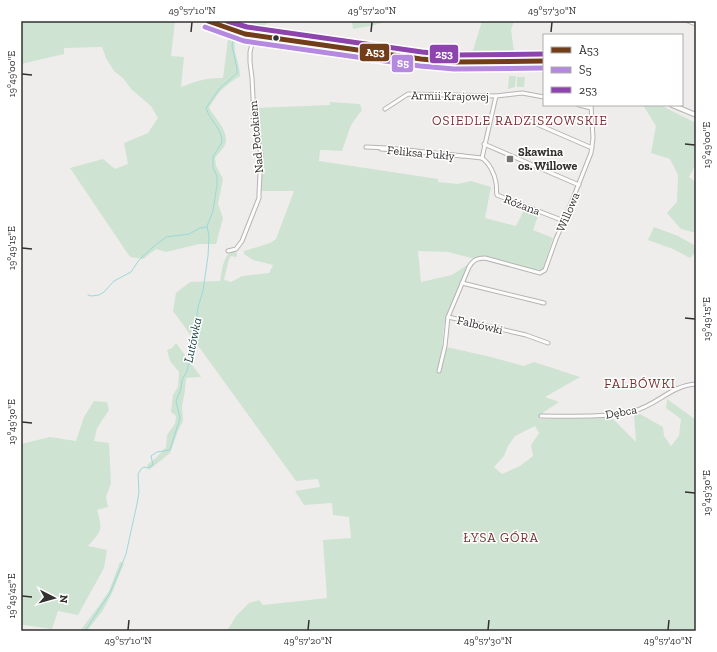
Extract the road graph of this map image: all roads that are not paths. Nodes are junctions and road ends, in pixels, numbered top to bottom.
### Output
1 (208, 21) edge
2 (688, 21) edge
3 (696, 24) edge
4 (254, 35) junction
5 (543, 61) edge
6 (496, 96) junction
7 (543, 97) edge
8 (591, 106) edge
9 (674, 106) edge
10 (385, 109) dead end
11 (696, 115) edge
12 (523, 118) dead end
13 (484, 144) junction
14 (366, 147) dead end
15 (592, 148) junction
16 (482, 158) junction
17 (579, 185) junction
18 (564, 221) junction
19 (228, 251) dead end
20 (545, 270) joint
21 (462, 283) junction
22 (544, 303) dead end
23 (448, 317) junction
24 (548, 343) dead end
25 (439, 371) dead end
26 (696, 384) edge
27 (541, 416) dead end

1 - 4 street
2 - 3 street
4 - 5 street
4 - 19 street, Nad Potokiem
6 - 7 street, Armii Krajowej
6 - 10 street, Armii Krajowej
6 - 13 street
8 - 15 street, Willowa
9 - 11 street
12 - 15 street
13 - 16 street
13 - 17 street
14 - 16 street, Feliksa Pukły
15 - 17 street, Willowa
16 - 18 street, Różana
17 - 18 street, Willowa
18 - 20 street, Willowa
20 - 21 street, Falbówki
21 - 22 street
21 - 23 street, Falbówki
23 - 24 street, Falbówki
23 - 25 street
26 - 27 street, Dębca

